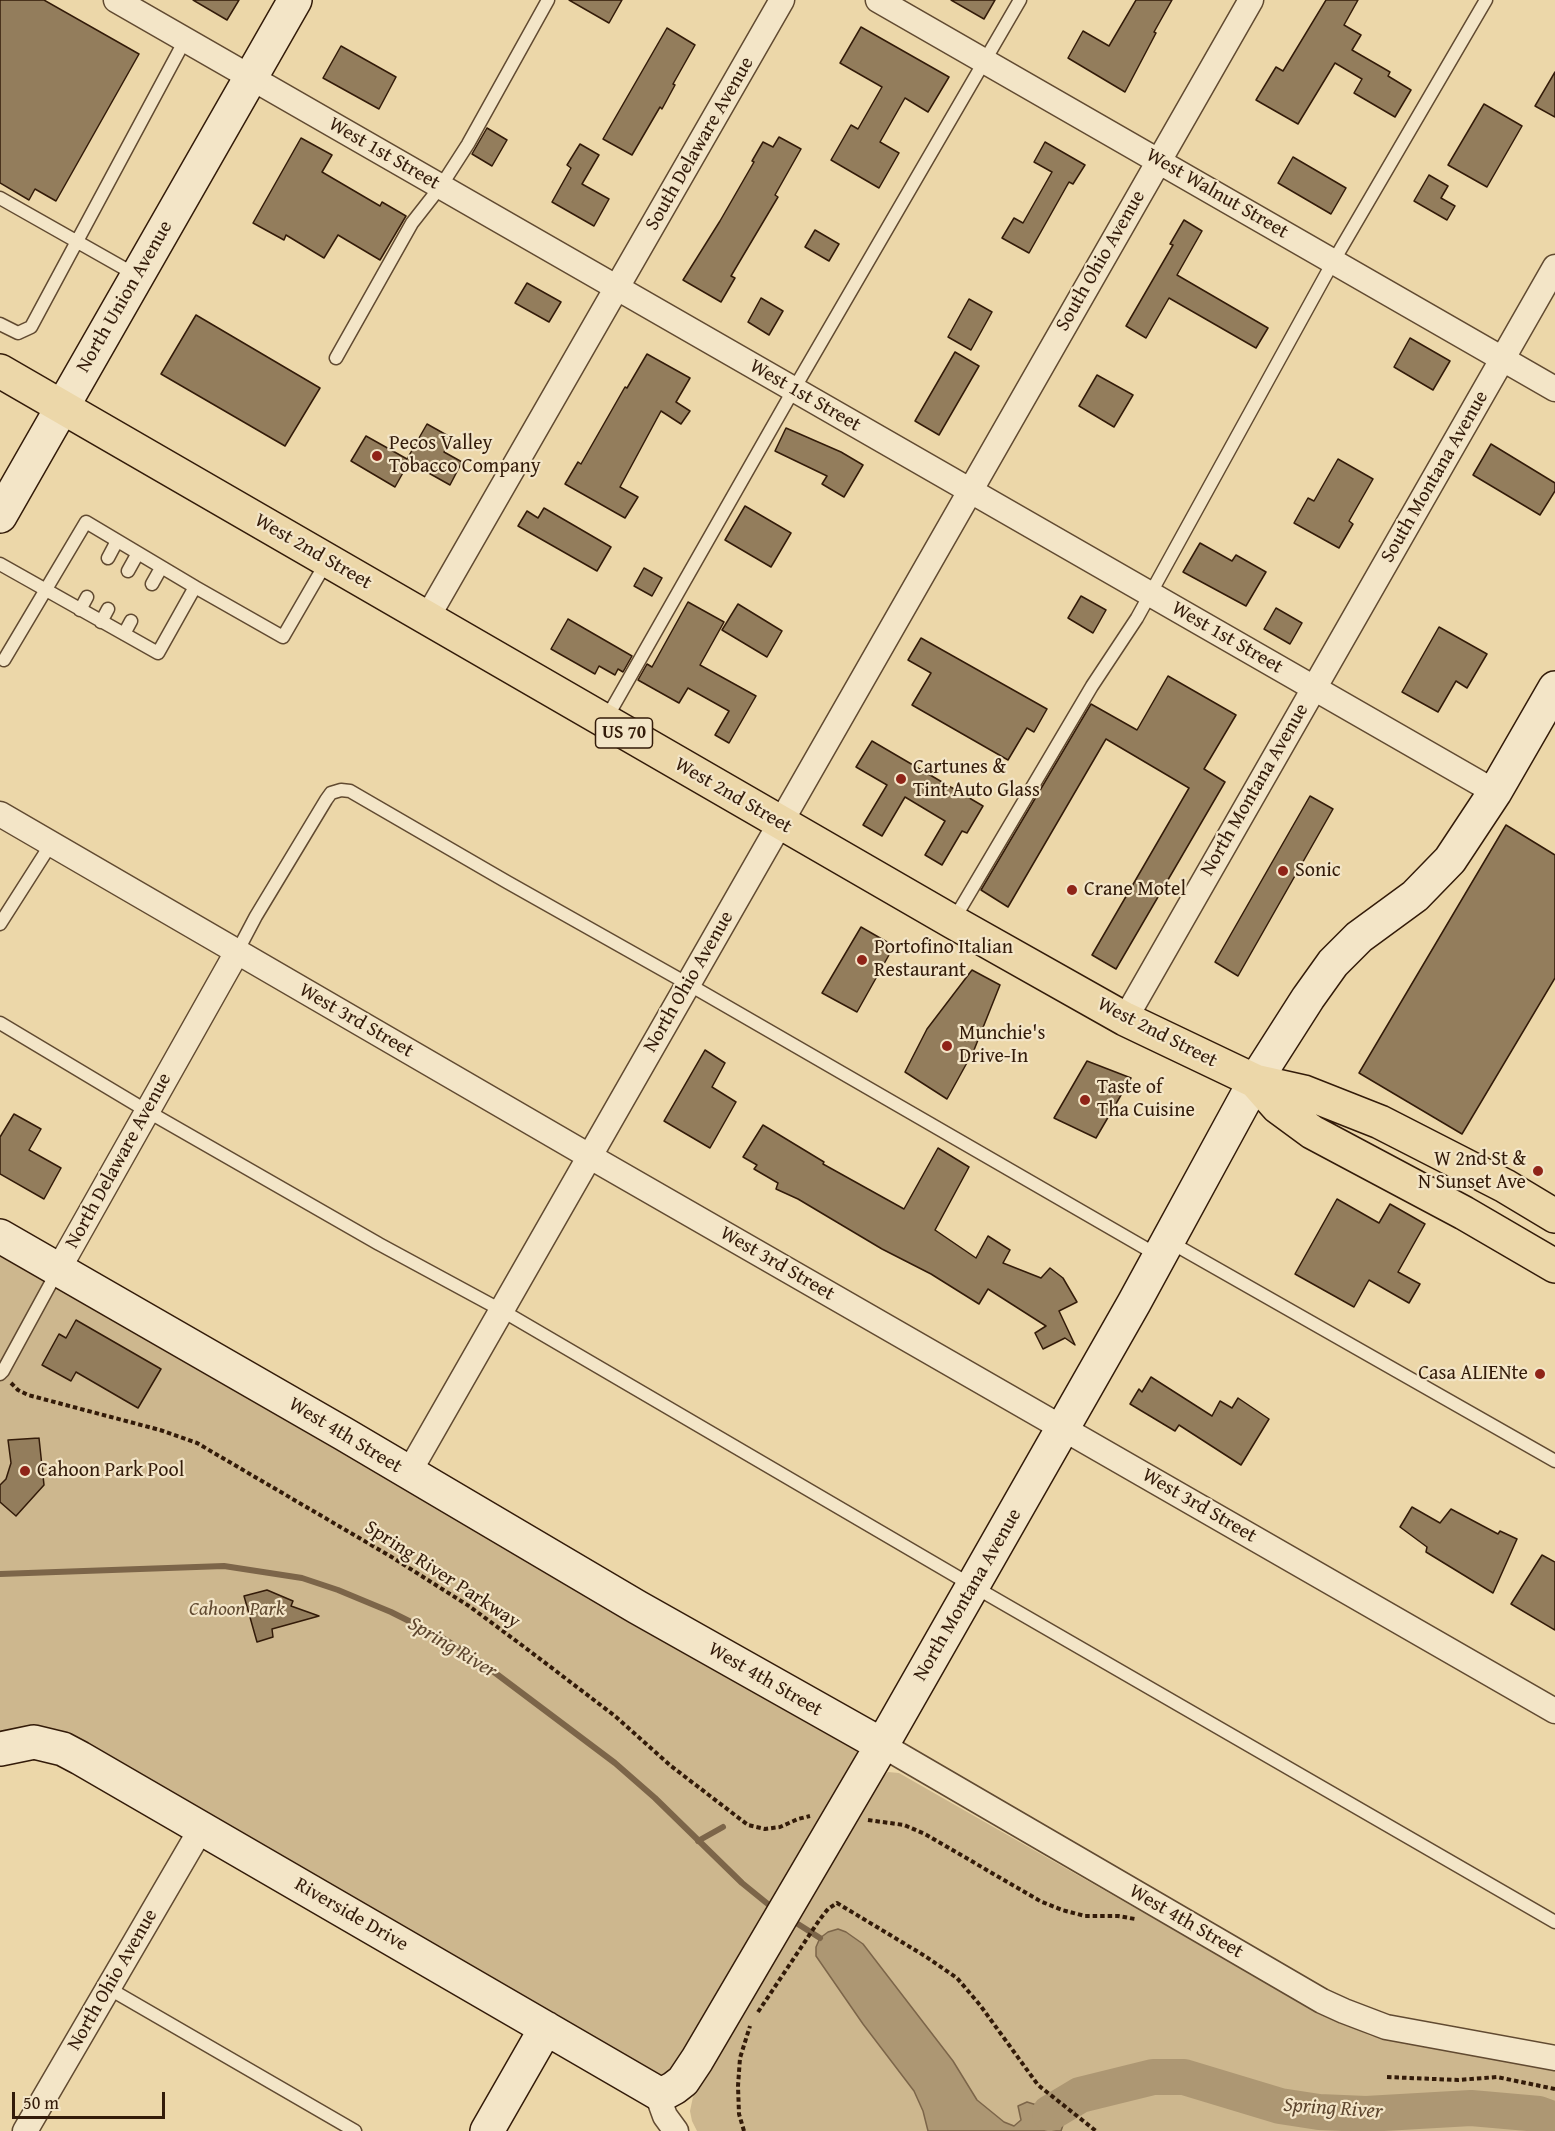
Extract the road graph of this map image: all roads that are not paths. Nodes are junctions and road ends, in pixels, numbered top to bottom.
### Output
1 (116, 0) edge
2 (296, 0) edge
3 (548, 0) edge
4 (782, 0) edge
5 (878, 0) edge
6 (1020, 0) edge
7 (1251, 0) edge
8 (1486, 0) edge
9 (185, 40) junction
10 (985, 61) junction
11 (251, 78) junction
12 (1159, 161) junction
13 (441, 186) junction
14 (0, 198) edge
15 (77, 242) junction
16 (1333, 262) junction
17 (1555, 267) edge
18 (137, 276) junction
19 (618, 288) junction
20 (0, 324) edge
21 (336, 358) dead end
22 (1503, 359) junction
23 (0, 371) edge
24 (794, 389) junction
25 (1555, 389) edge
26 (62, 407) junction
27 (969, 490) junction
28 (0, 516) edge
29 (117, 541) junction
30 (138, 553) junction
31 (108, 558) dead end
32 (327, 561) junction
33 (0, 564) edge
34 (161, 567) junction
35 (128, 571) dead end
36 (152, 584) dead end
37 (195, 587) junction
38 (45, 590) junction
39 (1150, 594) junction
40 (87, 597) dead end
41 (108, 609) dead end
42 (80, 610) junction
43 (427, 618) junction
44 (131, 621) dead end
45 (101, 622) junction
46 (124, 634) junction
47 (4, 660) dead end
48 (1314, 688) junction
49 (1555, 688) edge
50 (605, 722) junction
51 (1495, 792) junction
52 (0, 814) edge
53 (781, 823) junction
54 (51, 844) junction
55 (952, 922) junction
56 (0, 924) edge
57 (237, 952) junction
58 (688, 984) junction
59 (1125, 1019) junction
60 (0, 1023) edge
61 (1256, 1081) junction
62 (147, 1111) junction
63 (589, 1156) junction
64 (1555, 1215) edge
65 (0, 1236) edge
66 (1164, 1249) junction
67 (1555, 1266) edge
68 (58, 1270) junction
69 (501, 1310) junction
70 (2, 1372) edge
71 (1064, 1428) junction
72 (1555, 1461) edge
73 (408, 1473) junction
74 (973, 1586) junction
75 (1555, 1711) edge
76 (882, 1745) junction
77 (0, 1749) edge
78 (201, 1828) junction
79 (1555, 1922) edge
80 (108, 1988) junction
81 (546, 2028) junction
82 (1555, 2058) edge
83 (661, 2096) junction
84 (25, 2131) edge
85 (355, 2131) edge
86 (487, 2131) edge
87 (676, 2131) edge

1 - 9 street, West 1st Street
2 - 11 street, North Union Avenue
3 - 13 lane
4 - 19 street, South Delaware Avenue
5 - 10 street, West Walnut Street
6 - 10 lane
7 - 12 street, South Ohio Avenue
8 - 16 lane
9 - 11 street, West 1st Street
9 - 15 lane
10 - 12 street, West Walnut Street
10 - 24 lane
11 - 13 street, West 1st Street
11 - 18 street, North Union Avenue
12 - 16 street, West Walnut Street
12 - 27 street, South Ohio Avenue
13 - 19 street, West 1st Street
13 - 21 lane
14 - 15 lane
15 - 18 lane
15 - 20 lane
16 - 22 street, West Walnut Street
16 - 39 lane
17 - 22 street, South Montana Avenue
18 - 26 street, North Union Avenue
19 - 24 street, West 1st Street
19 - 43 street
22 - 25 street, West Walnut Street
22 - 48 street, South Montana Avenue
23 - 26 main road, West 2nd Street / US 70
24 - 27 street, West 1st Street
24 - 50 lane
26 - 28 street, North Union Avenue
26 - 32 main road, West 2nd Street / US 70
27 - 39 street, West 1st Street
27 - 53 street, North Ohio Avenue
29 - 30 lane
29 - 31 lane
29 - 38 lane
30 - 34 lane
30 - 35 lane
32 - 37 lane
32 - 43 main road, West 2nd Street / US 70
33 - 38 lane
34 - 36 lane
34 - 37 lane
37 - 46 lane
38 - 42 lane
38 - 47 lane
39 - 48 street, West 1st Street
39 - 55 lane
40 - 42 lane
41 - 45 lane
42 - 45 lane
43 - 50 main road, West 2nd Street / US 70
44 - 46 lane
45 - 46 lane
48 - 51 street, West 1st Street
48 - 59 street, North Montana Avenue
49 - 51 street, North Montana Avenue
50 - 53 main road, West 2nd Street / US 70
51 - 61 street, North Montana Avenue
52 - 54 street, West 3rd Street
53 - 55 main road, West 2nd Street / US 70
53 - 58 street, North Ohio Avenue
54 - 56 lane
54 - 57 street, West 3rd Street
55 - 59 main road, West 2nd Street / US 70
57 - 58 lane
57 - 62 street, North Delaware Avenue
57 - 63 street, West 3rd Street
58 - 63 street, North Ohio Avenue
58 - 66 lane
59 - 61 main road, West 2nd Street / US 70
60 - 62 lane
61 - 64 main road, West 2nd Street / US 70
61 - 66 street, North Montana Avenue
61 - 67 main road, West 2nd Street / US 70
62 - 68 street, North Delaware Avenue
62 - 69 lane
63 - 69 street, North Ohio Avenue
63 - 71 street, West 3rd Street
65 - 68 street, West 4th Street
66 - 71 street, North Montana Avenue
66 - 72 lane
68 - 70 lane, North Delaware Avenue
68 - 73 street, West 4th Street
69 - 73 street, North Ohio Avenue
69 - 74 lane
71 - 74 street, North Montana Avenue
71 - 75 street, West 3rd Street
73 - 76 street, West 4th Street
74 - 76 street, North Montana Avenue
74 - 79 lane
76 - 82 street, West 4th Street
76 - 83 street, North Montana Avenue
77 - 78 street, Riverside Drive
78 - 80 street, North Ohio Avenue
78 - 81 street, Riverside Drive
80 - 84 street, North Ohio Avenue
80 - 85 lane
81 - 83 street, Riverside Drive
81 - 86 street
83 - 87 street

